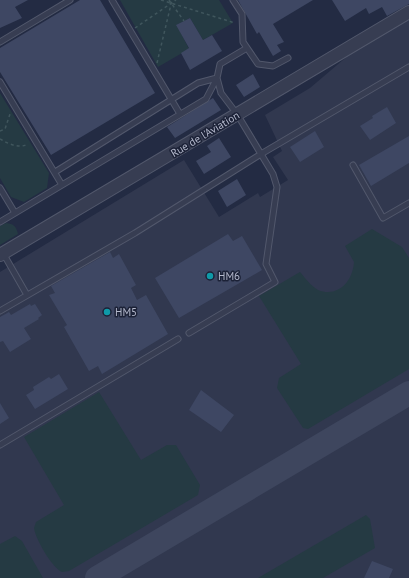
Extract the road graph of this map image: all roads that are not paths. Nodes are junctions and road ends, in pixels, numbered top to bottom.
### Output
1 (70, 0) edge
2 (112, 0) edge
3 (233, 0) edge
4 (409, 12) edge
5 (0, 42) edge
6 (247, 48) junction
7 (288, 58) dead end
8 (409, 67) edge
9 (217, 78) junction
10 (0, 82) edge
11 (172, 100) junction
12 (180, 114) junction
13 (237, 114) junction
14 (261, 154) junction
15 (353, 165) dead end
16 (55, 172) junction
17 (62, 185) junction
18 (0, 188) edge
19 (409, 202) edge
20 (15, 213) junction
21 (0, 222) edge
22 (2, 254) edge
23 (27, 295) junction
24 (0, 311) edge
25 (190, 332) dead end
26 (178, 339) dead end
27 (0, 445) edge

1 - 5 lane
2 - 11 lane
3 - 6 lane
4 - 13 street, Rue de l'Aviation
6 - 7 lane
6 - 9 lane
8 - 14 lane
9 - 11 lane
9 - 12 lane
9 - 13 lane
10 - 16 lane
11 - 12 lane
11 - 16 lane
12 - 17 lane
13 - 14 lane
13 - 22 street, Rue de l'Aviation
14 - 23 lane
14 - 25 lane
15 - 19 lane
16 - 17 lane
17 - 20 lane
18 - 20 lane
20 - 21 lane
22 - 23 lane
23 - 24 lane
26 - 27 lane

